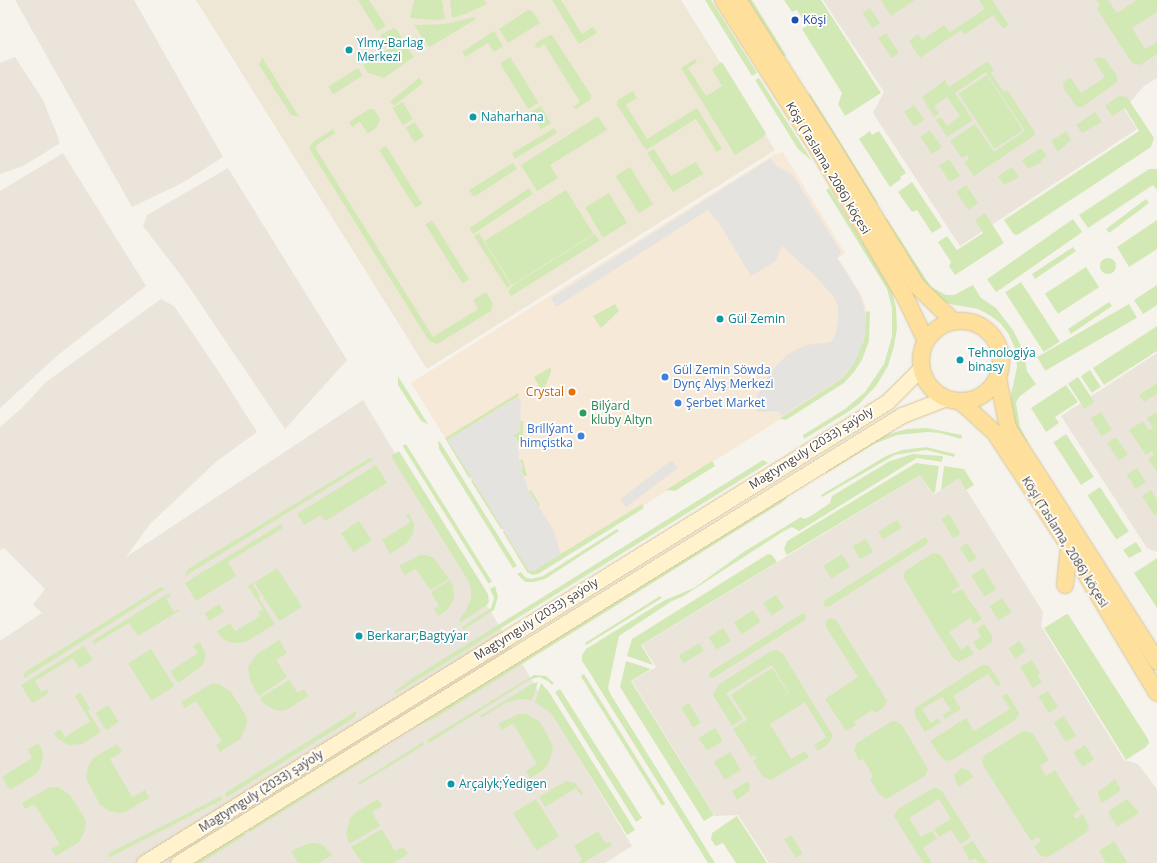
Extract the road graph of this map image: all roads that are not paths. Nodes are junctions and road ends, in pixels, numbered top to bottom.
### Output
1 (723, 0) edge
2 (738, 0) edge
3 (953, 321) junction
4 (926, 341) junction
5 (922, 368) junction
6 (998, 378) junction
7 (953, 400) junction
8 (1069, 546) junction
9 (1065, 585) dead end
10 (1157, 661) edge
11 (1157, 693) edge
12 (144, 863) edge
13 (178, 863) edge

1 - 4 main road, Köşi (Taslama, 2086) köçesi
2 - 3 main road, Köşi (Taslama, 2086) köçesi
3 - 4 main road
3 - 6 main road
4 - 5 main road
5 - 7 main road
5 - 12 main road, Magtymguly (2033) şaýoly
6 - 7 main road
6 - 10 main road, Köşi (Taslama, 2086) köçesi
7 - 8 main road, Köşi (Taslama, 2086) köçesi
7 - 13 main road, Magtymguly (2033) şaýoly
8 - 9 main road
8 - 11 main road, Köşi (Taslama, 2086) köçesi

